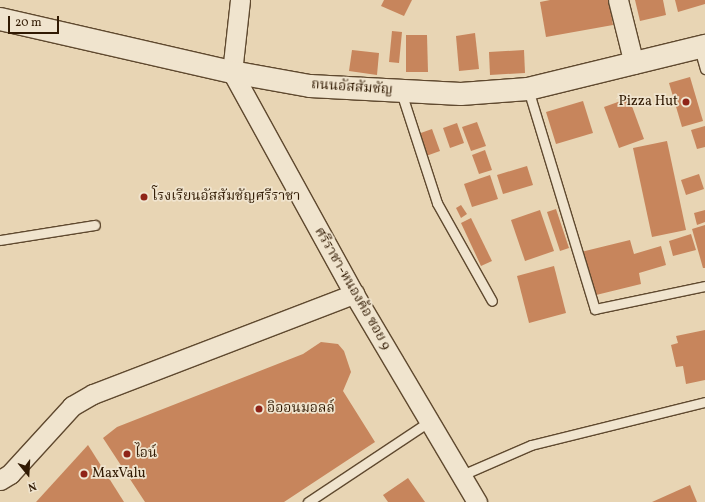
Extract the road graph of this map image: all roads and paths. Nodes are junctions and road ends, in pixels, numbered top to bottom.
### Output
1 (618, 0) edge
2 (240, 6) edge
3 (0, 19) edge
4 (702, 47) edge
5 (634, 64) junction
6 (705, 69) edge
7 (232, 72) junction
8 (528, 88) junction
9 (401, 92) junction
10 (95, 225) dead end
11 (0, 240) edge
12 (705, 286) edge
13 (354, 294) junction
14 (492, 301) dead end
15 (705, 402) edge
16 (430, 421) junction
17 (462, 475) junction
18 (0, 480) edge
19 (308, 502) edge
20 (477, 502) edge

1 - 5 street
2 - 7 street
3 - 7 main road, ถนนอัสสัมชัญ
4 - 5 main road, ถนนอัสสัมชัญ
4 - 6 lane
5 - 8 main road, ถนนอัสสัมชัญ
7 - 9 main road, ถนนอัสสัมชัญ
7 - 13 street, ศรีราชา-หนองค้อ ซอย 9
8 - 9 main road, ถนนอัสสัมชัญ
8 - 12 lane
9 - 14 lane
10 - 11 lane
13 - 16 street, ศรีราชา-หนองค้อ ซอย 9
13 - 18 street
15 - 17 lane
16 - 17 street, ศรีราชา-หนองค้อ ซอย 9
16 - 19 lane
17 - 20 street, ศรีราชา-หนองค้อ ซอย 9

